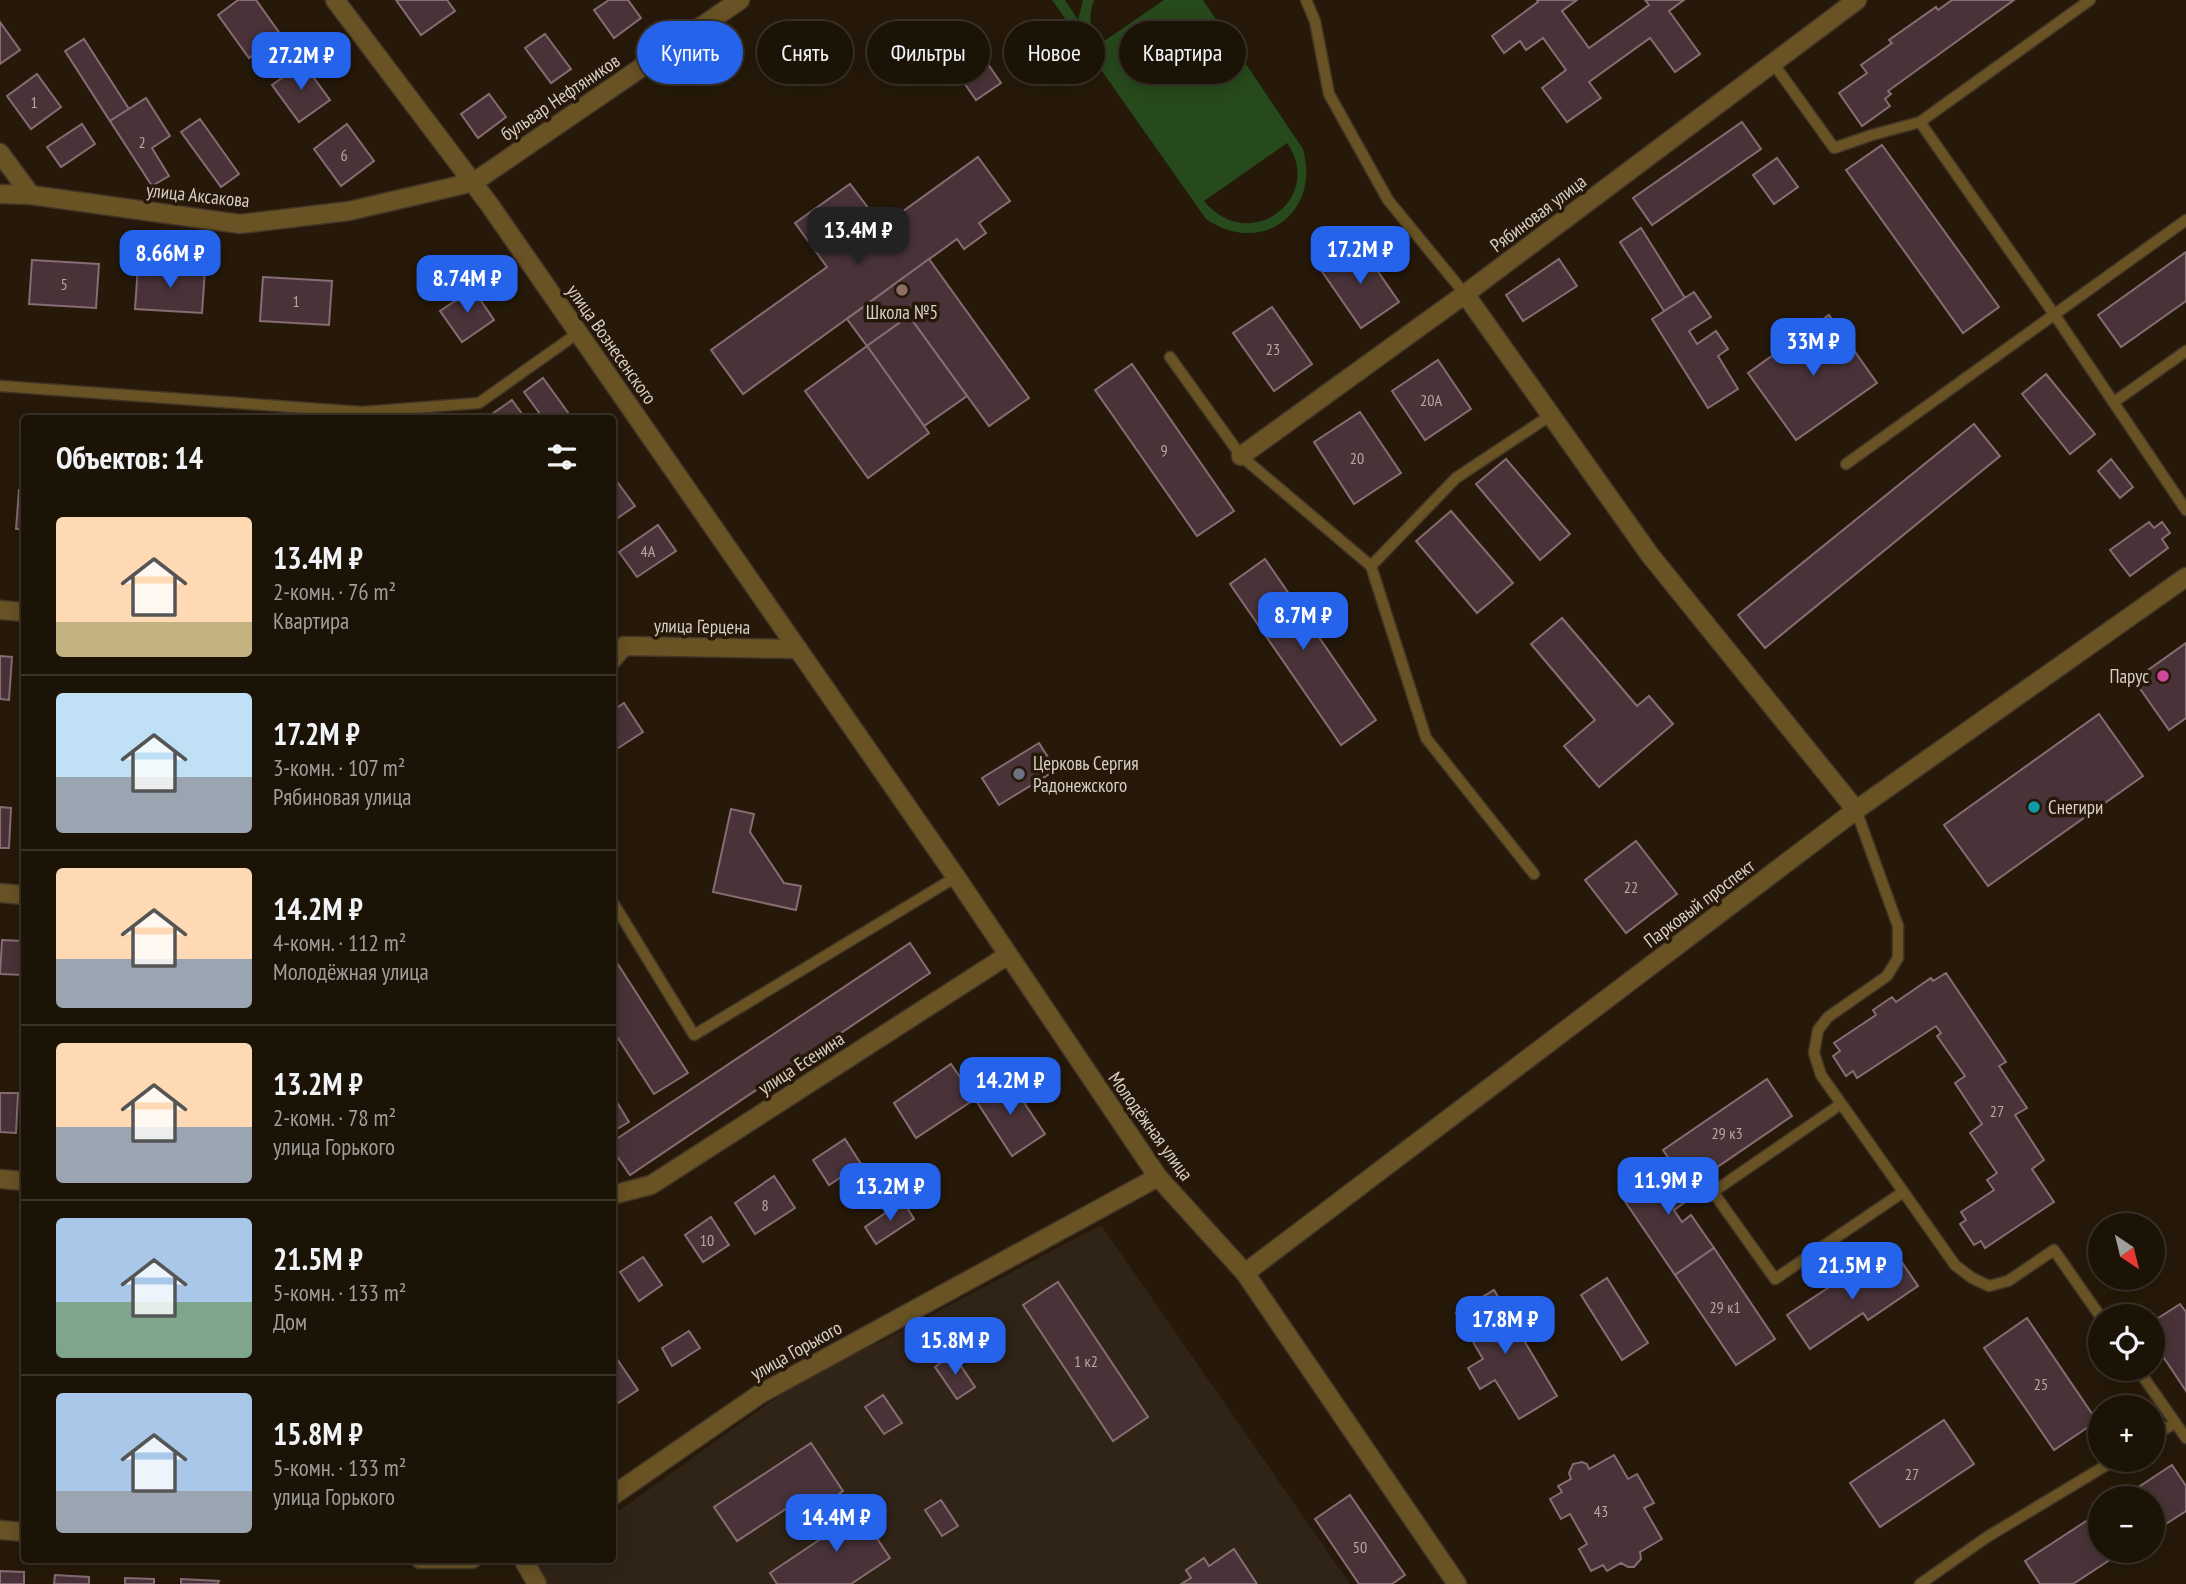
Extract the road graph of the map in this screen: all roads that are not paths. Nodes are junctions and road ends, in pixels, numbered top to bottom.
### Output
1 (335, 0) edge
2 (740, 0) edge
3 (1306, 0) edge
4 (1857, 0) edge
5 (2090, 0) edge
6 (1773, 63) junction
7 (1920, 122) junction
8 (0, 153) edge
9 (474, 182) junction
10 (0, 194) edge
11 (31, 195) junction
12 (2186, 220) edge
13 (1465, 294) junction
14 (2054, 314) junction
15 (578, 333) junction
16 (2186, 351) edge
17 (1170, 357) dead end
18 (0, 386) edge
19 (2113, 402) junction
20 (1550, 415) junction
21 (1241, 456) junction
22 (1846, 464) dead end
23 (2186, 510) edge
24 (1371, 566) junction
25 (2186, 577) edge
26 (0, 610) edge
27 (21, 612) edge
28 (618, 645) edge
29 (798, 649) junction
30 (1856, 810) junction
31 (1534, 874) dead end
32 (956, 877) junction
33 (0, 893) edge
34 (21, 895) edge
35 (616, 908) edge
36 (1008, 955) junction
37 (1841, 1104) junction
38 (1158, 1177) junction
39 (0, 1179) edge
40 (21, 1181) edge
41 (1903, 1192) junction
42 (616, 1194) edge
43 (1245, 1273) junction
44 (2092, 1304) edge
45 (2146, 1381) edge
46 (2175, 1423) junction
47 (2165, 1429) edge
48 (2186, 1438) edge
49 (2095, 1472) edge
50 (616, 1493) edge
51 (0, 1530) edge
52 (21, 1532) edge
53 (525, 1563) edge
54 (537, 1584) edge
55 (1457, 1584) edge
56 (1920, 1584) edge

1 - 9 street, улица Вознесенского
2 - 9 street, бульвар Нефтяников
3 - 13 lane
4 - 6 street, Рябиновая улица
5 - 7 lane
6 - 7 lane
6 - 13 street, Рябиновая улица
7 - 14 lane
8 - 11 street
9 - 11 street, улица Аксакова
9 - 15 street, улица Вознесенского
10 - 11 street, улица Аксакова
12 - 14 lane
13 - 20 street
13 - 21 street, Рябиновая улица
14 - 19 lane
14 - 22 lane
15 - 18 lane
15 - 29 street, улица Вознесенского
16 - 19 lane
17 - 21 lane
19 - 23 lane
20 - 24 lane
20 - 30 street
21 - 24 lane
24 - 31 lane
25 - 30 street, Парковый проспект
26 - 27 street
28 - 29 street, улица Герцена
29 - 32 street, Молодёжная улица
30 - 37 lane
30 - 43 street, Парковый проспект
32 - 35 lane
32 - 36 street, Молодёжная улица
33 - 34 street
36 - 38 street, Молодёжная улица
36 - 42 street, улица Есенина
37 - 41 lane
37 - 41 lane
38 - 43 street, Молодёжная улица
38 - 50 street, улица Горького
39 - 40 street
41 - 44 lane
43 - 55 street, Молодёжная улица
45 - 46 lane
46 - 47 lane
46 - 48 lane
49 - 56 lane
51 - 52 street
53 - 54 street

